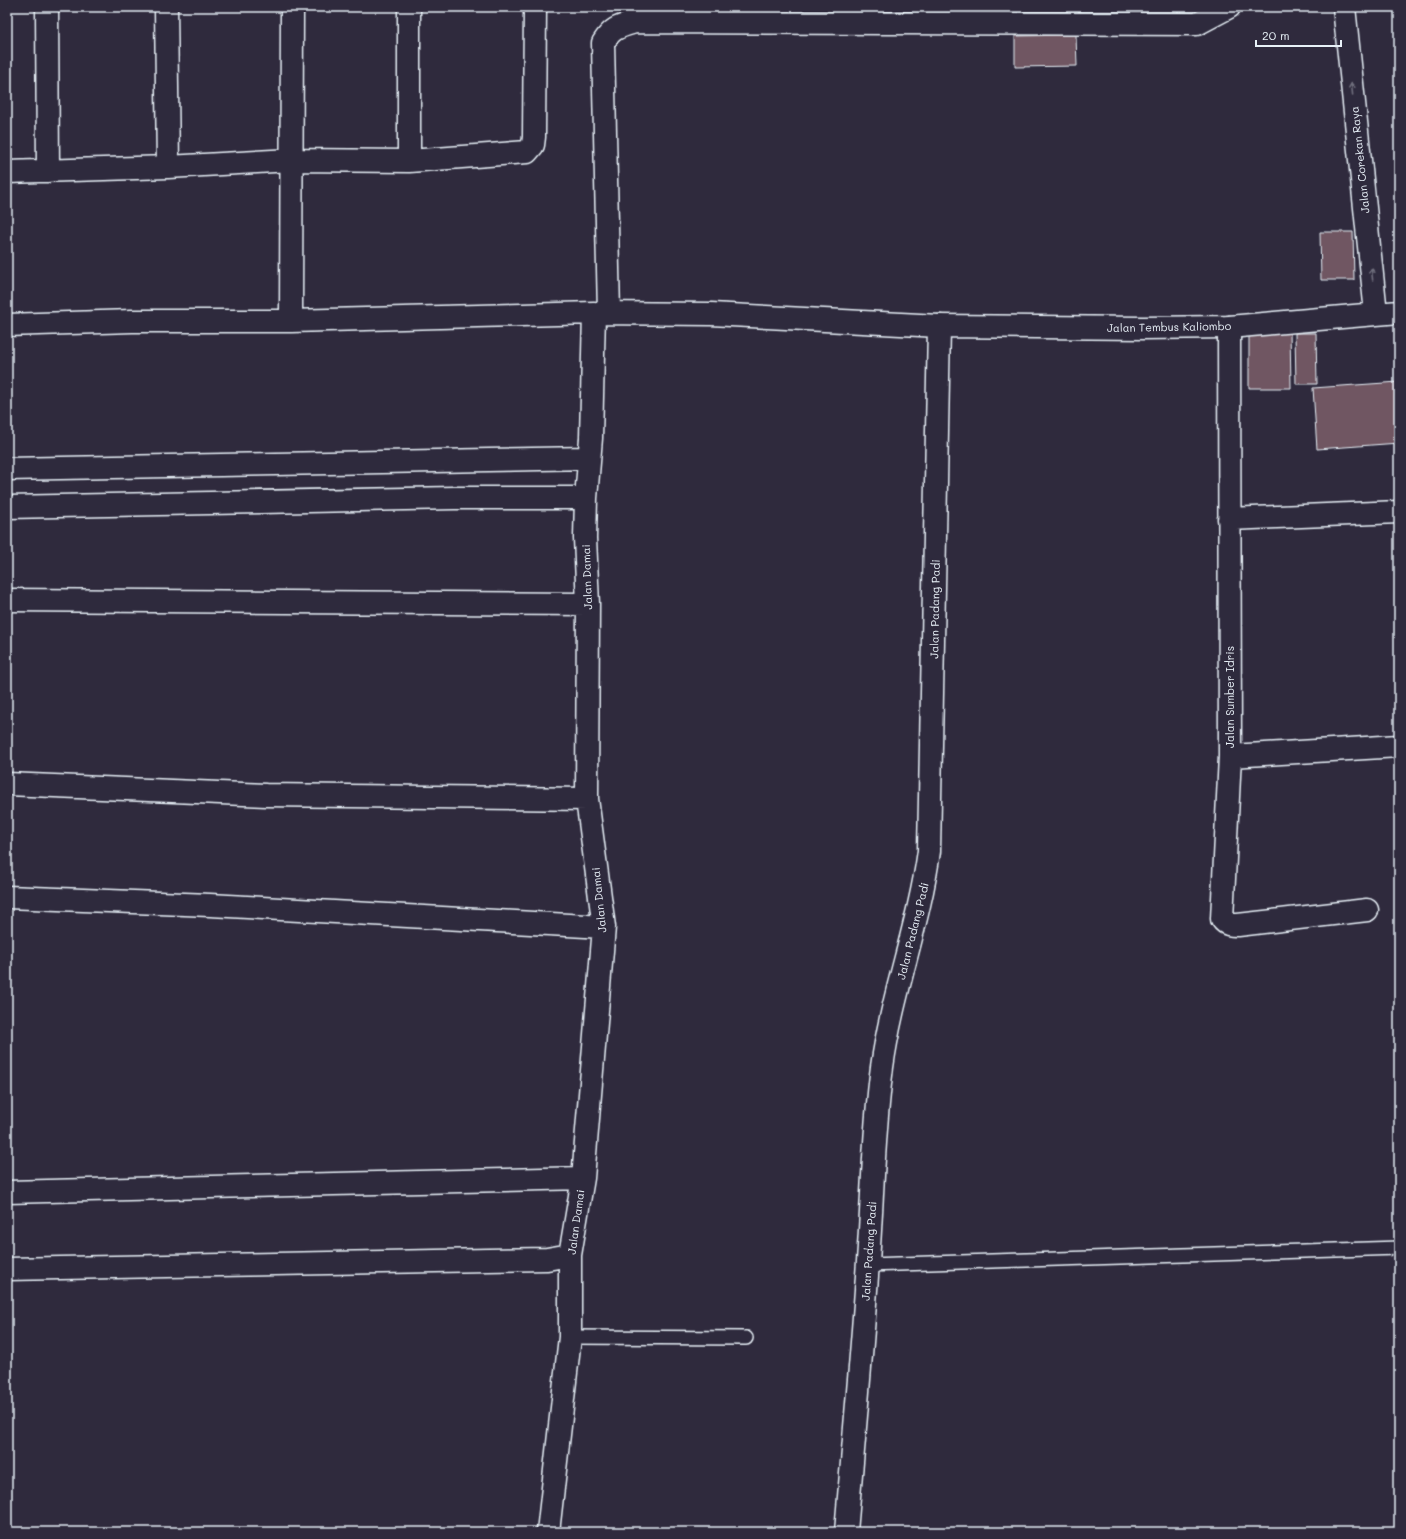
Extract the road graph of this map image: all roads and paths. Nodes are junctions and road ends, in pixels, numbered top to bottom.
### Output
1 (47, 7) edge
2 (166, 7) edge
3 (292, 7) edge
4 (409, 7) edge
5 (535, 7) edge
6 (1229, 7) edge
7 (1344, 7) edge
8 (291, 160) junction
9 (410, 161) junction
10 (168, 167) junction
11 (48, 171) junction
12 (7, 172) edge
13 (1399, 312) edge
14 (602, 313) junction
15 (1376, 313) junction
16 (291, 321) junction
17 (7, 325) edge
18 (939, 326) junction
19 (1229, 327) junction
20 (589, 458) junction
21 (7, 468) edge
22 (586, 498) junction
23 (7, 507) edge
24 (1399, 512) edge
25 (1230, 519) junction
26 (7, 600) edge
27 (588, 604) junction
28 (1399, 746) edge
29 (1230, 756) junction
30 (7, 784) edge
31 (587, 799) junction
32 (7, 897) edge
33 (1367, 910) dead end
34 (604, 927) junction
35 (582, 1178) junction
36 (7, 1192) edge
37 (1399, 1248) edge
38 (570, 1255) junction
39 (868, 1265) junction
40 (7, 1269) edge
41 (570, 1337) junction
42 (746, 1338) dead end
43 (548, 1532) edge
44 (846, 1532) edge

1 - 11 street
2 - 10 street
3 - 8 street
4 - 9 street
5 - 9 street
6 - 14 street, Jalan Damai
15 -> 7 street, Jalan Corekan Raya
8 - 9 street
8 - 10 street
8 - 16 street
10 - 11 street
11 - 12 street
13 - 15 street, Jalan Tembus Kaliombo
14 - 16 street, Jalan Tembus Kaliombo
14 - 18 street, Jalan Tembus Kaliombo
14 - 20 street, Jalan Damai
15 - 19 street, Jalan Tembus Kaliombo
16 - 17 street, Jalan Tembus Kaliombo
18 - 19 street, Jalan Tembus Kaliombo
18 - 39 street, Jalan Padang Padi
19 - 25 street, Jalan Sumber Idris
20 - 21 street
20 - 22 street, Jalan Damai
22 - 23 street
22 - 27 street, Jalan Damai
24 - 25 street
25 - 29 street, Jalan Sumber Idris
26 - 27 street
27 - 31 street, Jalan Damai
28 - 29 street
29 - 33 street, Jalan Sumber Idris
30 - 31 street
31 - 34 street, Jalan Damai
32 - 34 street
34 - 35 street, Jalan Damai
35 - 36 street
35 - 38 street, Jalan Damai
37 - 39 lane
38 - 40 street
38 - 41 street, Jalan Damai
39 - 44 street, Jalan Padang Padi
41 - 42 lane
41 - 43 street, Jalan Damai

